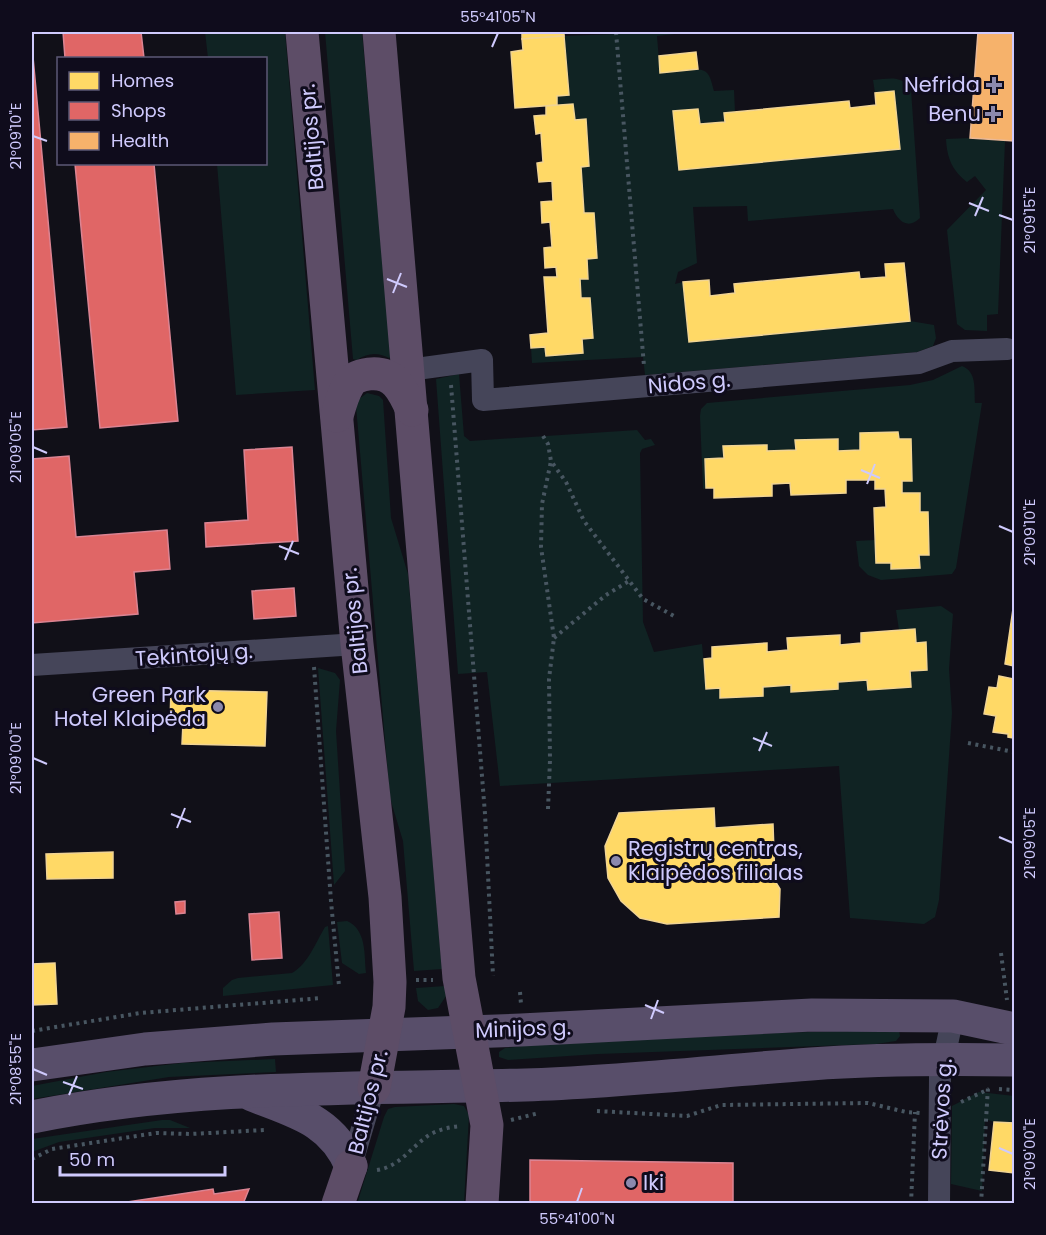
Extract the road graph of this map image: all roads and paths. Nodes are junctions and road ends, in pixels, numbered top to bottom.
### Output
1 (302, 32) edge
2 (379, 32) edge
3 (616, 32) edge
4 (1007, 349) dead end
5 (450, 364) junction
6 (409, 370) junction
7 (646, 386) junction
8 (413, 411) junction
9 (336, 418) junction
10 (543, 436) dead end
11 (551, 461) junction
12 (629, 581) junction
13 (674, 616) dead end
14 (554, 638) junction
15 (357, 644) junction
16 (313, 646) junction
17 (32, 665) edge
18 (968, 744) dead end
19 (1014, 752) edge
20 (549, 809) dead end
21 (494, 976) dead end
22 (444, 979) dead end
23 (412, 981) dead end
24 (339, 986) dead end
25 (322, 998) dead end
26 (953, 1016) junction
27 (1014, 1029) edge
28 (32, 1031) edge
29 (469, 1031) junction
30 (385, 1034) junction
31 (943, 1059) junction
32 (1014, 1060) edge
33 (32, 1065) edge
34 (479, 1085) junction
35 (374, 1088) junction
36 (1014, 1090) edge
37 (242, 1091) junction
38 (588, 1110) dead end
39 (547, 1112) dead end
40 (915, 1112) junction
41 (939, 1113) junction
42 (32, 1117) edge
43 (508, 1120) dead end
44 (465, 1125) dead end
45 (270, 1130) dead end
46 (32, 1159) edge
47 (360, 1167) junction
48 (338, 1203) edge
49 (482, 1203) edge
50 (911, 1203) edge
51 (939, 1203) edge

1 - 9 highway, Baltijos pr.
2 - 6 highway
3 - 7 path
4 - 7 street, Nidos g.
5 - 6 street, Nidos g.
5 - 7 street, Nidos g.
5 - 21 path
6 - 8 highway
8 - 9 highway
8 - 29 highway
9 - 15 highway, Baltijos pr.
10 - 11 path
11 - 12 path
11 - 14 path
12 - 13 path
12 - 14 path
14 - 20 path
15 - 16 street, Tekintojų g.
15 - 30 highway, Baltijos pr.
16 - 17 street, Tekintojų g.
16 - 24 path
18 - 19 path
22 - 23 path
25 - 28 path
26 - 27 main road, Minijos g.
26 - 29 main road, Minijos g.
26 - 31 street, Strėvos g.
29 - 30 main road, Minijos g.
29 - 34 highway
30 - 33 main road, Minijos g.
30 - 35 highway, Baltijos pr.
31 - 32 main road
31 - 34 main road
31 - 41 street, Strėvos g.
34 - 35 main road
34 - 49 highway
35 - 37 main road
35 - 47 street, Baltijos pr.
36 - 41 path
37 - 42 main road
37 - 47 main road
38 - 40 path
39 - 43 path
40 - 41 path
40 - 50 path
41 - 51 street, Strėvos g.
44 - 47 path
45 - 46 path
47 - 48 highway, Baltijos pr.

